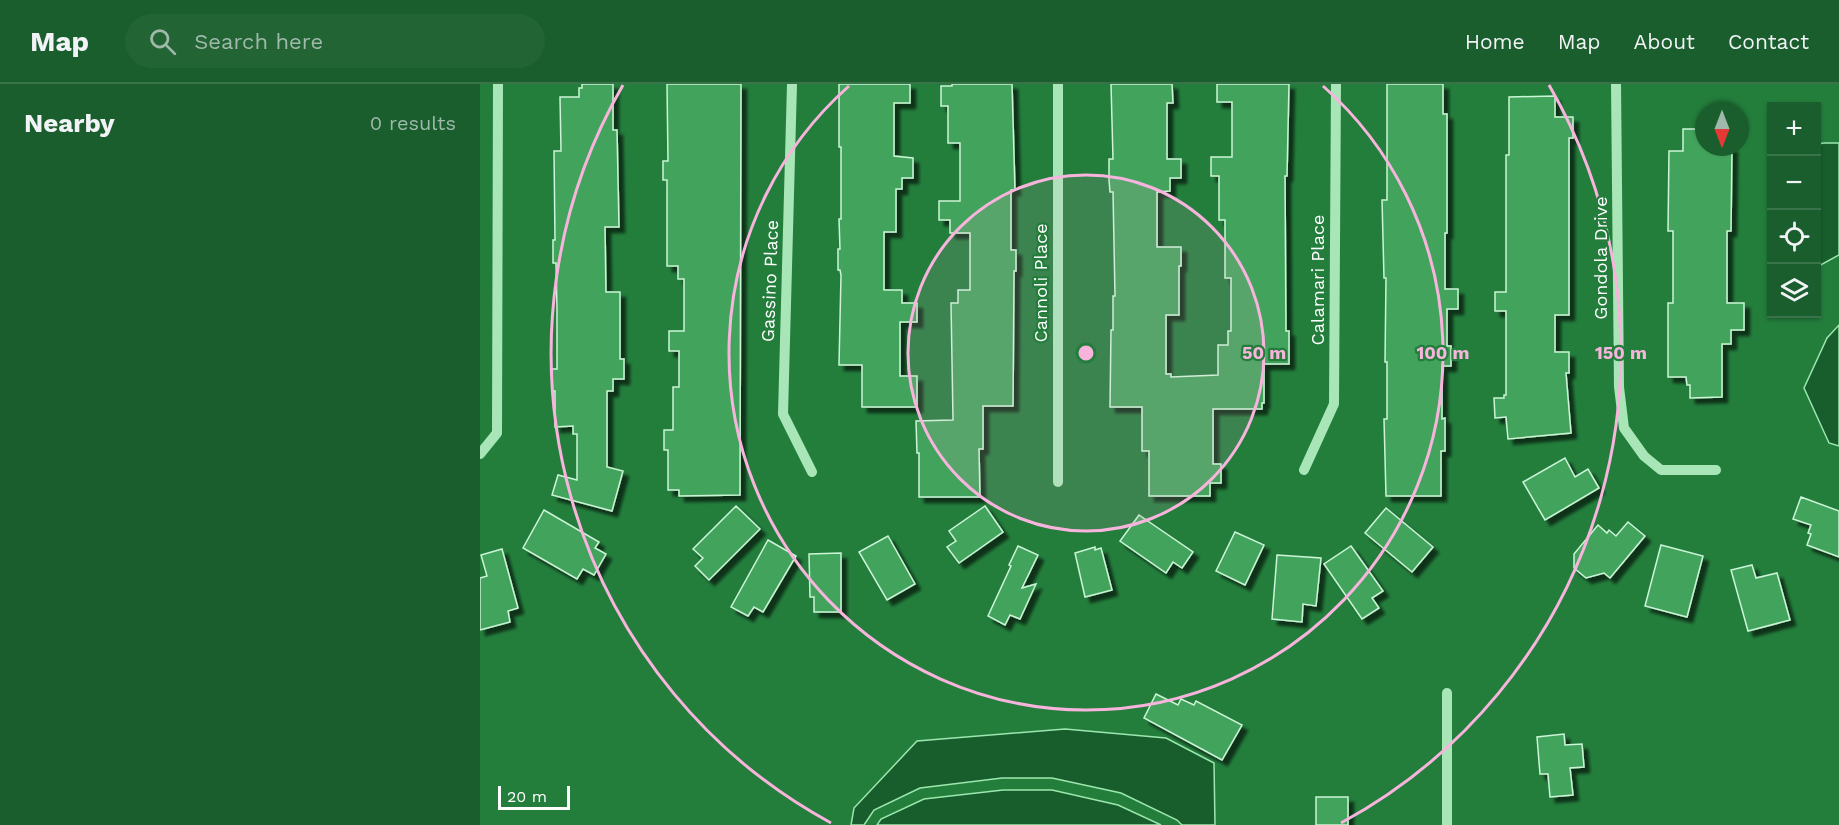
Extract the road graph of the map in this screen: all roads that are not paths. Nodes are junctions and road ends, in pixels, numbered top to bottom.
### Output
1 (498, 84) edge
2 (792, 84) edge
3 (1058, 84) edge
4 (1336, 84) edge
5 (1616, 84) edge
6 (480, 454) edge
7 (1304, 470) dead end
8 (1716, 470) dead end
9 (812, 471) dead end
10 (1058, 482) dead end
11 (1447, 693) dead end
12 (1447, 825) edge

1 - 6 street
2 - 9 street, Gassino Place
3 - 10 street, Cannoli Place
4 - 7 street, Calamari Place
5 - 8 street, Gondola Drive
11 - 12 street

